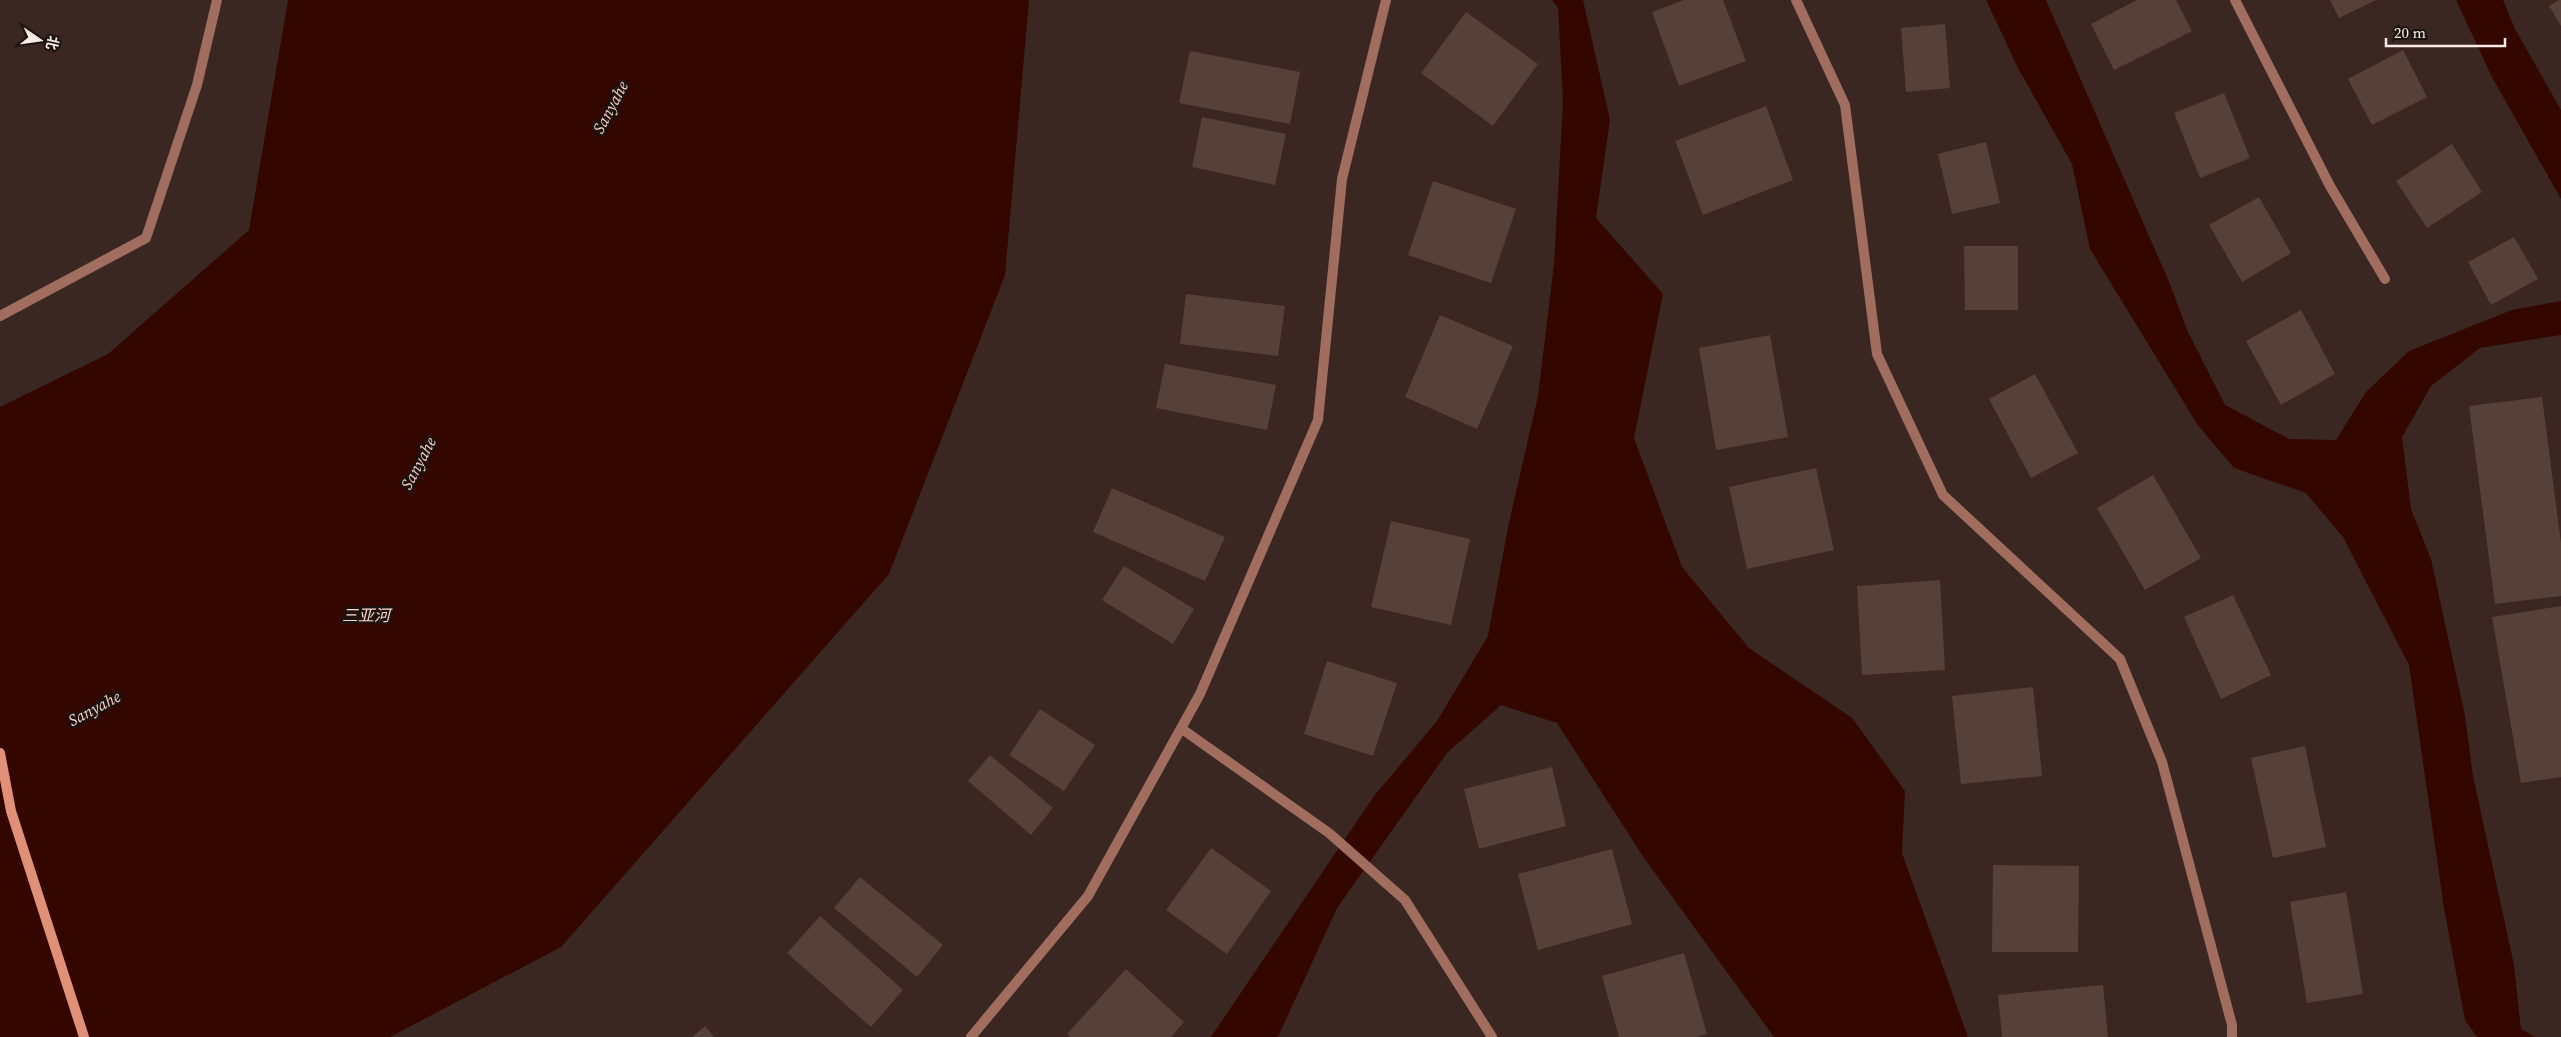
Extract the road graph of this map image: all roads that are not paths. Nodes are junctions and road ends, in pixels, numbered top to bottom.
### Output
1 (217, 0) edge
2 (1386, 0) edge
3 (1796, 0) edge
4 (2235, 0) edge
5 (2385, 279) dead end
6 (0, 316) edge
7 (1182, 729) junction
8 (0, 754) edge
9 (84, 1037) edge
10 (971, 1037) edge
11 (1492, 1037) edge
12 (2232, 1037) edge

1 - 6 street
2 - 7 street
3 - 12 street
4 - 5 street
7 - 10 street
7 - 11 street
8 - 9 street

